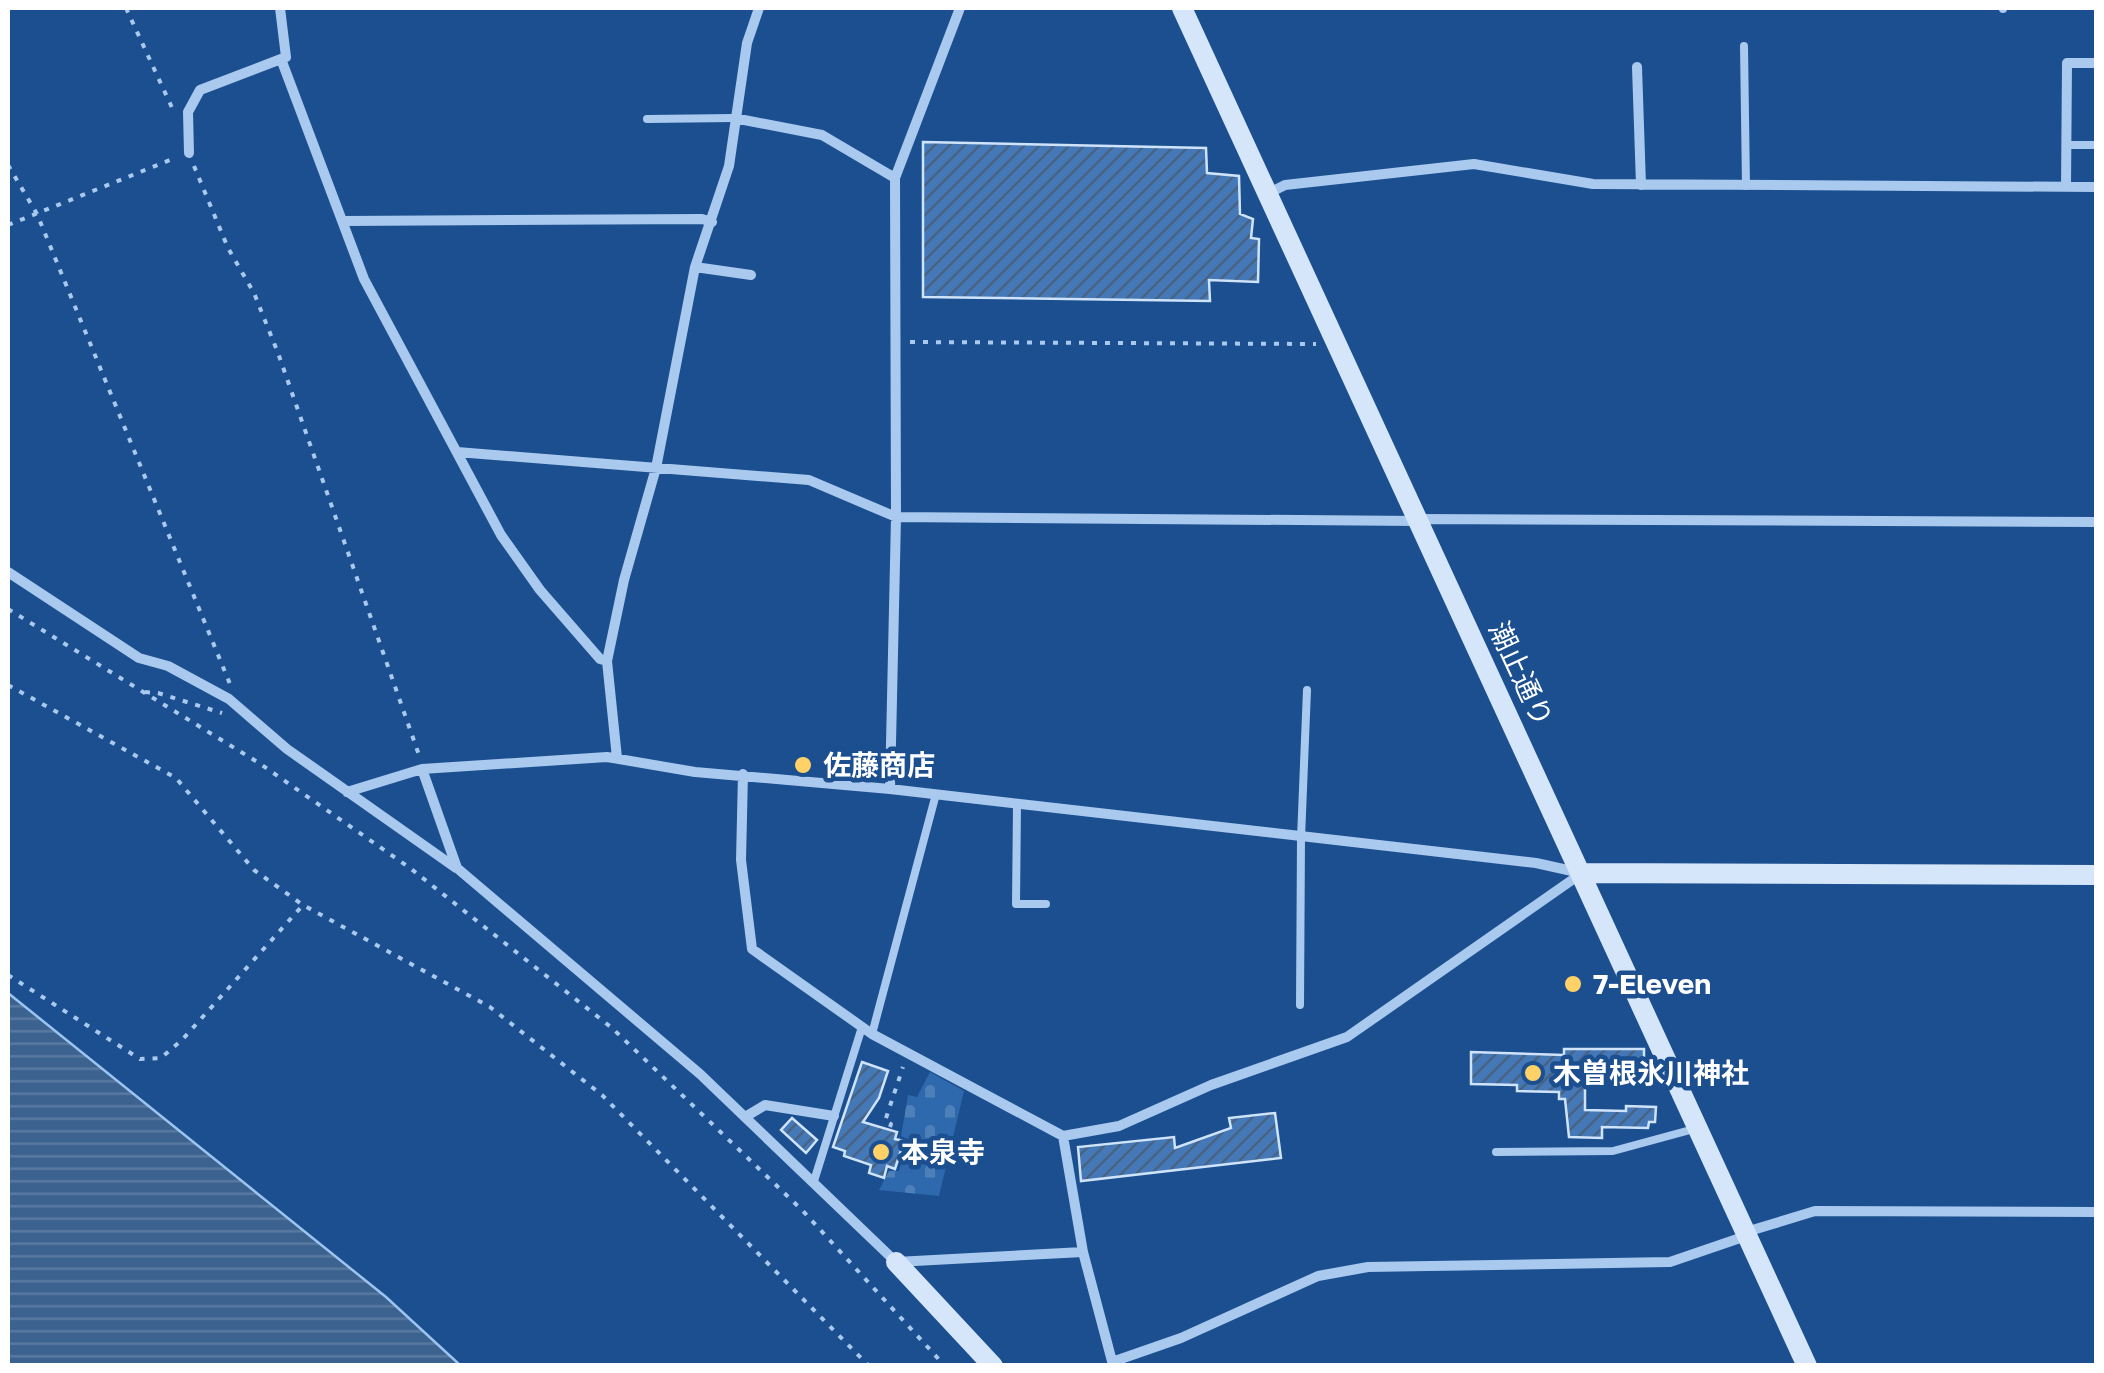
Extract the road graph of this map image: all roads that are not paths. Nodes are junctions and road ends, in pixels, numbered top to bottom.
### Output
1 (280, 8) edge
2 (758, 8) edge
3 (960, 8) edge
4 (1182, 8) edge
5 (1744, 46) dead end
6 (281, 59) junction
7 (2096, 63) edge
8 (1638, 67) dead end
9 (734, 118) junction
10 (647, 120) dead end
11 (2067, 145) junction
12 (2096, 145) edge
13 (188, 153) road end
14 (895, 178) junction
15 (1641, 185) junction
16 (1746, 186) junction
17 (2066, 187) junction
18 (2096, 188) edge
19 (1269, 193) junction
20 (342, 221) junction
21 (712, 222) junction
22 (695, 268) junction
23 (751, 275) dead end
24 (457, 452) junction
25 (656, 468) junction
26 (896, 517) junction
27 (1418, 520) junction
28 (2096, 522) edge
29 (8, 572) edge
30 (607, 661) junction
31 (1306, 690) dead end
32 (618, 758) junction
33 (422, 769) junction
34 (743, 774) junction
35 (890, 788) junction
36 (348, 792) junction
37 (936, 794) junction
38 (1017, 804) junction
39 (1301, 838) junction
40 (457, 868) junction
41 (1582, 873) junction
42 (2096, 875) edge
43 (1046, 904) dead end
44 (1300, 1005) dead end
45 (867, 1030) junction
46 (745, 1116) junction
47 (834, 1116) junction
48 (1699, 1128) junction
49 (1064, 1136) junction
50 (1496, 1152) dead end
51 (814, 1181) junction
52 (2096, 1212) edge
53 (1746, 1234) junction
54 (1082, 1252) junction
55 (896, 1262) junction
56 (1113, 1364) edge
57 (993, 1366) edge
58 (1808, 1366) edge

1 - 6 street
2 - 9 street
3 - 14 street
4 - 19 street, 潮止通り
5 - 16 lane
6 - 13 street
6 - 20 street
7 - 11 street
8 - 15 street
9 - 10 lane
9 - 14 street
9 - 21 street
11 - 12 lane
11 - 17 street
14 - 26 street
15 - 16 street
15 - 19 street
16 - 17 street
17 - 18 street
19 - 27 street, 潮止通り
20 - 21 street
20 - 24 street
21 - 22 street
22 - 23 street
22 - 25 street
24 - 25 street
24 - 30 street
25 - 26 street
25 - 30 street
26 - 27 street
26 - 35 street
27 - 28 street
27 - 41 street, 潮止通り
29 - 36 street
30 - 32 street
31 - 39 lane
32 - 33 street
32 - 34 street
33 - 36 street
33 - 40 street
34 - 35 street
34 - 45 street
35 - 37 street
36 - 40 street
37 - 38 street
37 - 45 lane
38 - 39 street
38 - 43 lane
39 - 41 street
39 - 44 lane
40 - 46 street
41 - 42 street
41 - 48 street, 潮止通り
41 - 49 street
45 - 47 lane
45 - 49 street
46 - 47 street
46 - 51 street
47 - 51 lane
48 - 50 lane
48 - 53 street, 潮止通り
49 - 54 street
51 - 55 street
52 - 53 street
53 - 56 street
53 - 58 street, 潮止通り
54 - 55 street
54 - 56 street
55 - 57 street

